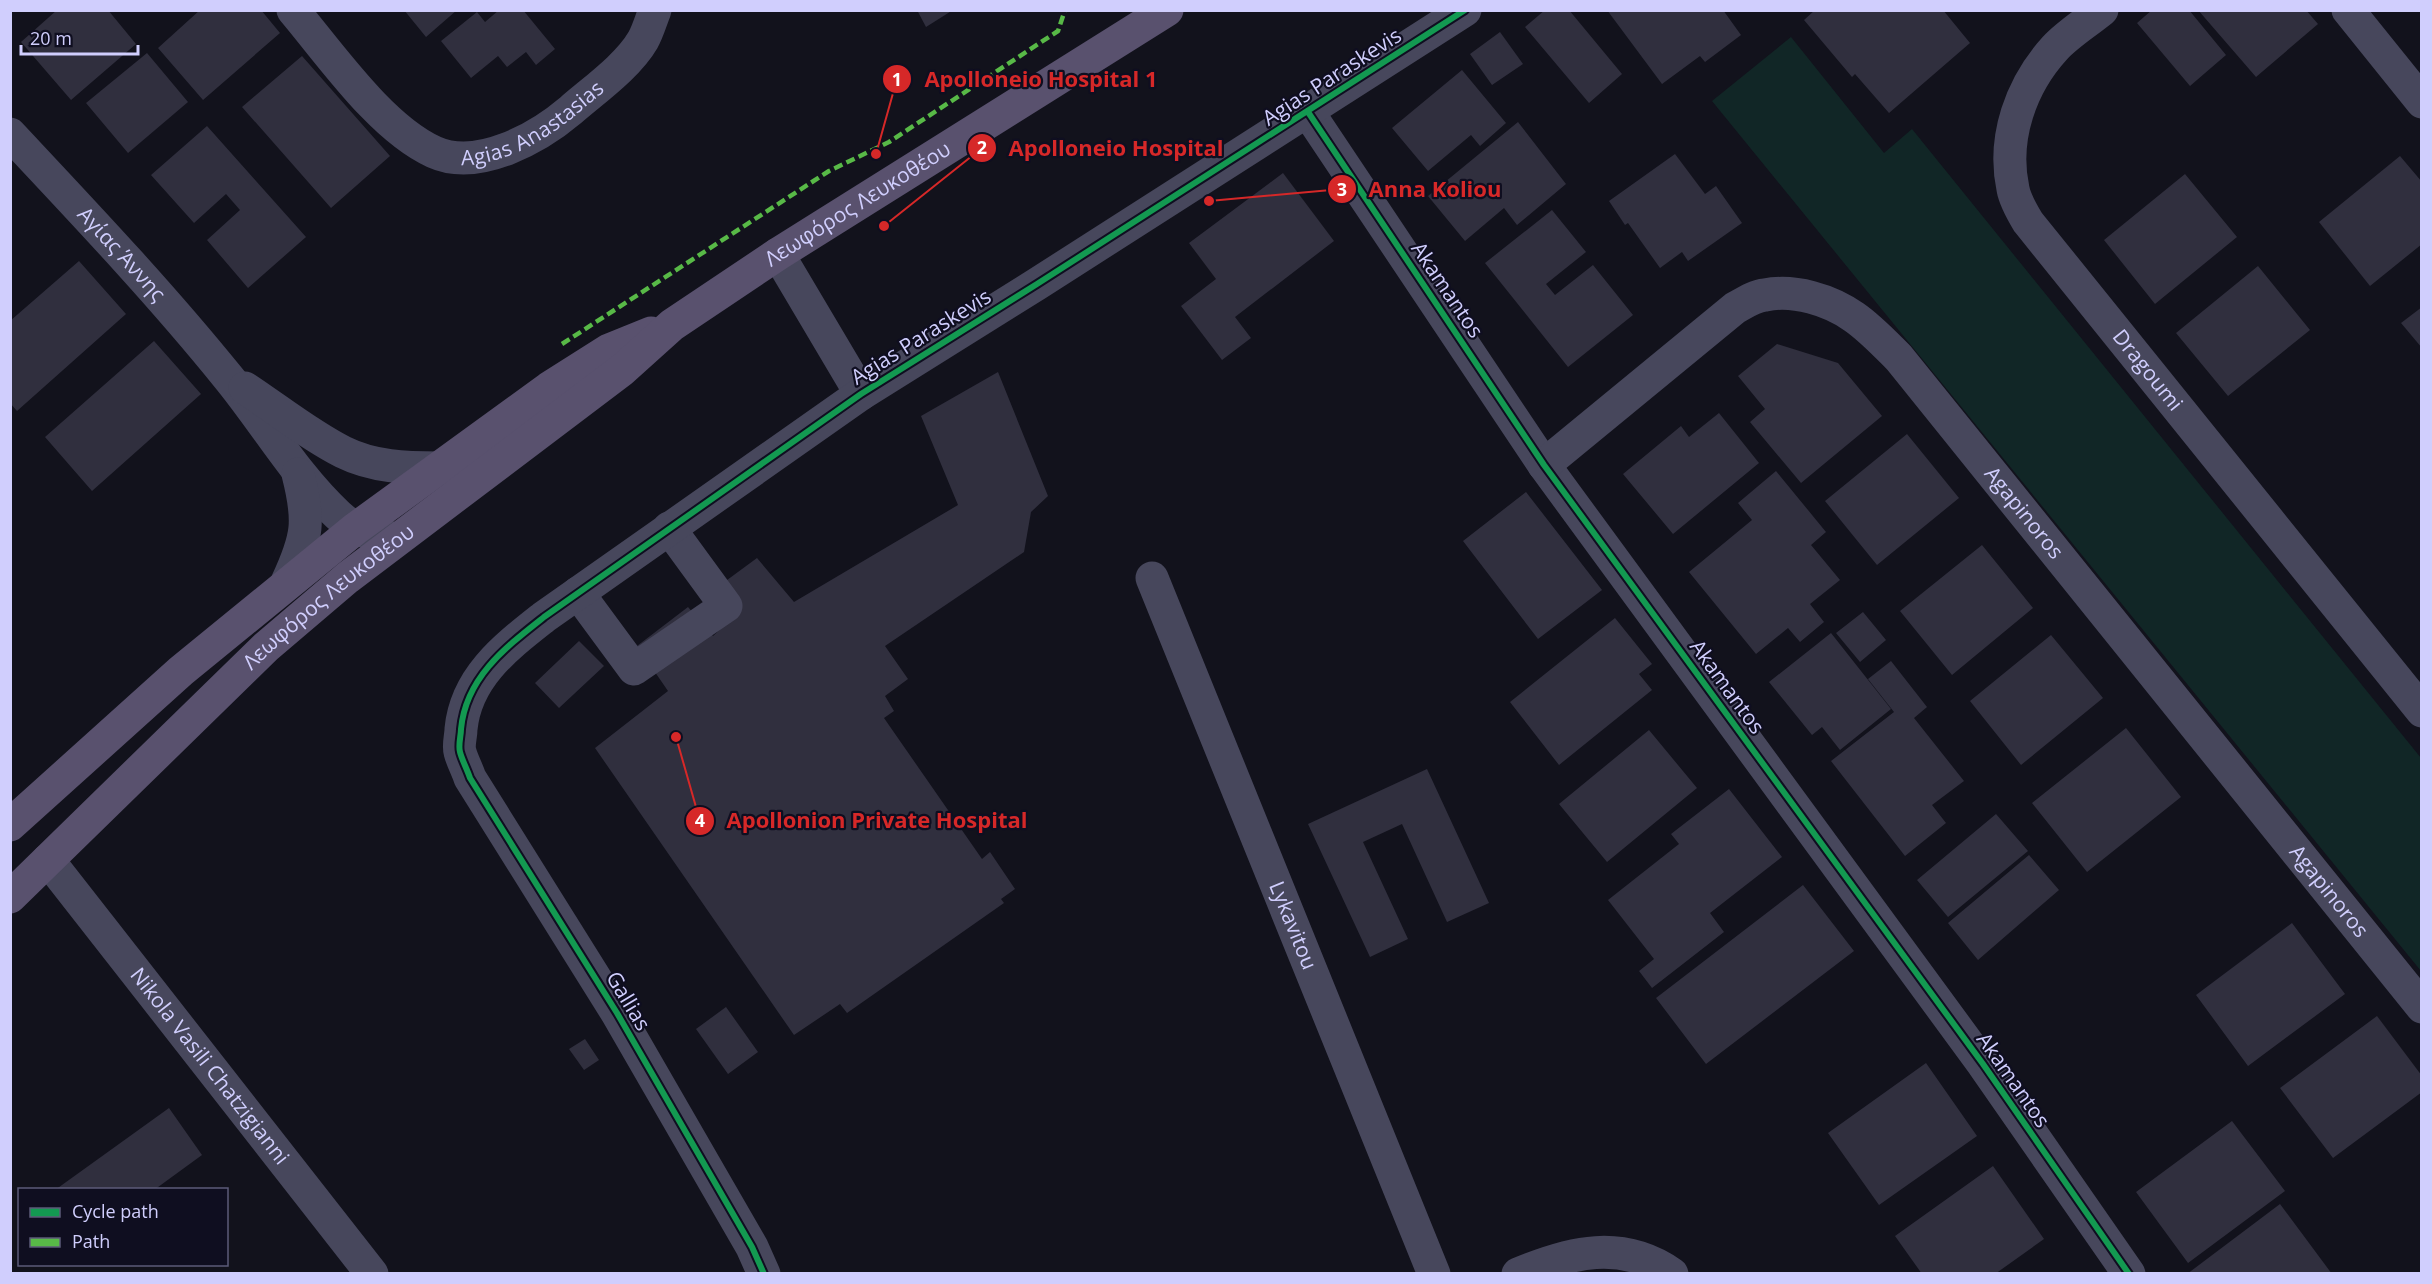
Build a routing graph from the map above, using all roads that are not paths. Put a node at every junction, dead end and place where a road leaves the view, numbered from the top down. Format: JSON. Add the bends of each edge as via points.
{"nodes":[{"id":1,"x":294,"y":10,"type":"edge"},
{"id":2,"x":655,"y":10,"type":"edge"},
{"id":3,"x":1465,"y":10,"type":"edge"},
{"id":4,"x":2102,"y":10,"type":"edge"},
{"id":5,"x":2348,"y":10,"type":"edge"},
{"id":6,"x":1160,"y":12,"type":"edge"},
{"id":7,"x":2421,"y":102,"type":"edge"},
{"id":8,"x":1308,"y":112,"type":"junction"},
{"id":9,"x":10,"y":134,"type":"edge"},
{"id":10,"x":778,"y":254,"type":"junction"},
{"id":11,"x":672,"y":325,"type":"junction"},
{"id":12,"x":228,"y":377,"type":"junction"},
{"id":13,"x":861,"y":394,"type":"junction"},
{"id":14,"x":1544,"y":465,"type":"junction"},
{"id":15,"x":439,"y":468,"type":"junction"},
{"id":16,"x":298,"y":473,"type":"junction"},
{"id":17,"x":669,"y":528,"type":"junction"},
{"id":18,"x":355,"y":529,"type":"junction"},
{"id":19,"x":408,"y":531,"type":"junction"},
{"id":20,"x":1152,"y":578,"type":"dead end"},
{"id":21,"x":288,"y":582,"type":"junction"},
{"id":22,"x":578,"y":592,"type":"junction"},
{"id":23,"x":2421,"y":711,"type":"edge"},
{"id":24,"x":459,"y":750,"type":"joint"},
{"id":25,"x":10,"y":825,"type":"edge"},
{"id":26,"x":48,"y":860,"type":"junction"},
{"id":27,"x":10,"y":897,"type":"edge"},
{"id":28,"x":2421,"y":1008,"type":"edge"},
{"id":29,"x":372,"y":1274,"type":"edge"},
{"id":30,"x":764,"y":1274,"type":"edge"},
{"id":31,"x":1434,"y":1274,"type":"edge"},
{"id":32,"x":1518,"y":1274,"type":"edge"},
{"id":33,"x":1672,"y":1274,"type":"edge"},
{"id":34,"x":2129,"y":1274,"type":"edge"}],
"edges":[{"from":1,"to":2,"type":"street","name":"Agias Anastasias","via":[[380,113],[435,152],[460,157],[524,143],[552,126],[616,70],[642,41]]},
{"from":3,"to":8,"type":"street","name":"Agias Paraskevis"},
{"from":4,"to":23,"type":"street","name":"Dragoumi","via":[[2056,48],[2031,80],[2019,106],[2011,151],[2013,188],[2019,207]]},
{"from":5,"to":7,"type":"street"},
{"from":6,"to":10,"type":"main road","name":"Λεωφόρος Λευκοθέου"},
{"from":8,"to":13,"type":"street","name":"Agias Paraskevis"},
{"from":8,"to":14,"type":"street","name":"Akamantos"},
{"from":9,"to":12,"type":"street","name":"Αγίας Άννης"},
{"from":10,"to":11,"type":"main road","name":"Λεωφόρος Λευκοθέου"},
{"from":10,"to":13,"type":"street"},
{"from":11,"to":15,"type":"main road","name":"Λεωφόρος Λευκοθέου","via":[[609,350]]},
{"from":11,"to":19,"type":"main road","name":"Λεωφόρος Λευκοθέου","via":[[622,370]]},
{"from":12,"to":15,"type":"street","name":"Αγίας Άννης","via":[[343,452],[385,465]]},
{"from":12,"to":16,"type":"street","name":"Αγίας Άννης"},
{"from":13,"to":17,"type":"street","name":"Agias Paraskevis"},
{"from":14,"to":28,"type":"street","name":"Agapinoros","via":[[1751,299],[1765,294],[1796,295],[1828,303],[1854,317],[1899,358]]},
{"from":14,"to":34,"type":"street","name":"Akamantos","via":[[1983,1064]]},
{"from":15,"to":18,"type":"main road","name":"Λεωφόρος Λευκοθέου"},
{"from":16,"to":18,"type":"street","name":"Αγίας Άννης"},
{"from":16,"to":21,"type":"street","name":"Αγίας Άννης","via":[[307,519],[305,540]]},
{"from":17,"to":22,"type":"street","name":"Agias Paraskevis"},
{"from":17,"to":22,"type":"street","via":[[726,606],[634,669]]},
{"from":18,"to":19,"type":"street","via":[[378,534]]},
{"from":18,"to":21,"type":"main road","name":"Λεωφόρος Λευκοθέου"},
{"from":19,"to":26,"type":"main road","name":"Λεωφόρος Λευκοθέου","via":[[266,647]]},
{"from":20,"to":31,"type":"street","name":"Lykavitou"},
{"from":21,"to":25,"type":"main road","name":"Λεωφόρος Λευκοθέου","via":[[181,671]]},
{"from":22,"to":24,"type":"street","name":"Agias Paraskevis","via":[[485,668],[462,720]]},
{"from":24,"to":30,"type":"street","name":"Gallias","via":[[482,798],[617,1013]]},
{"from":26,"to":27,"type":"main road","name":"Λεωφόρος Λευκοθέου"},
{"from":26,"to":29,"type":"street","name":"Nikola Vasili Chatzigianni"},
{"from":32,"to":33,"type":"street","via":[[1550,1260],[1592,1251],[1628,1254],[1659,1264]]}]}
